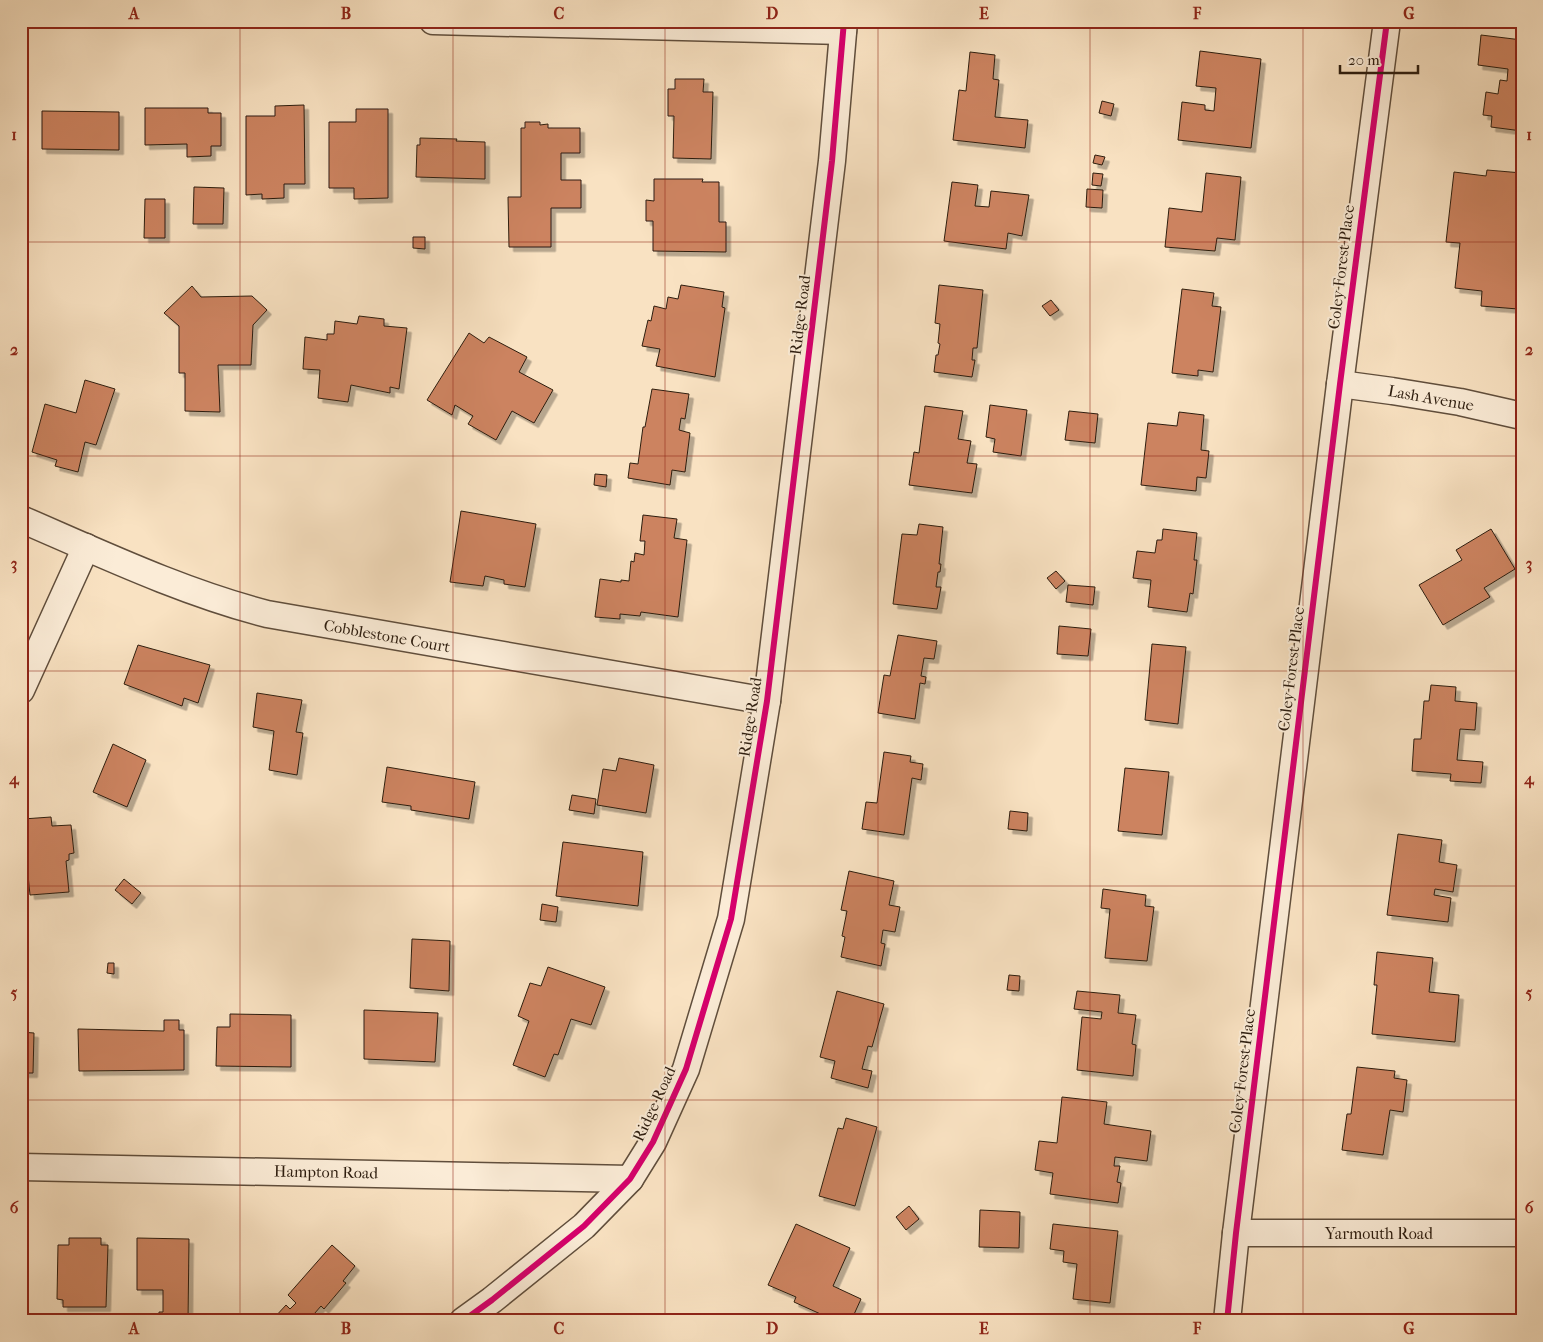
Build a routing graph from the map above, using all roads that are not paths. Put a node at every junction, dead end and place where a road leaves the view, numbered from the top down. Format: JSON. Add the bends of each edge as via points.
{"nodes":[{"id":1,"x":433,"y":21,"type":"edge"},
{"id":2,"x":1387,"y":21,"type":"edge"},
{"id":3,"x":844,"y":26,"type":"edge"},
{"id":4,"x":1340,"y":384,"type":"junction"},
{"id":5,"x":1522,"y":416,"type":"edge"},
{"id":6,"x":21,"y":519,"type":"edge"},
{"id":7,"x":86,"y":548,"type":"junction"},
{"id":8,"x":21,"y":690,"type":"edge"},
{"id":9,"x":767,"y":702,"type":"junction"},
{"id":10,"x":21,"y":1167,"type":"edge"},
{"id":11,"x":630,"y":1179,"type":"junction"},
{"id":12,"x":1236,"y":1233,"type":"junction"},
{"id":13,"x":1522,"y":1233,"type":"edge"},
{"id":14,"x":463,"y":1321,"type":"edge"},
{"id":15,"x":1227,"y":1321,"type":"edge"}],
"edges":[{"from":1,"to":3,"type":"street"},
{"from":2,"to":4,"type":"street","name":"Coley Forest Place"},
{"from":3,"to":9,"type":"street","name":"Ridge Road","via":[[832,161]]},
{"from":4,"to":5,"type":"street","name":"Lash Avenue","via":[[1460,402]]},
{"from":4,"to":12,"type":"street","name":"Coley Forest Place"},
{"from":6,"to":7,"type":"street","name":"Cobblestone Court"},
{"from":7,"to":8,"type":"street"},
{"from":7,"to":9,"type":"street","name":"Cobblestone Court","via":[[185,589],[267,614]]},
{"from":9,"to":11,"type":"street","name":"Ridge Road","via":[[731,918],[686,1069],[653,1142]]},
{"from":10,"to":11,"type":"street","name":"Hampton Road"},
{"from":11,"to":14,"type":"street","name":"Ridge Road","via":[[584,1226]]},
{"from":12,"to":13,"type":"street","name":"Yarmouth Road"},
{"from":12,"to":15,"type":"street","name":"Coley Forest Place"}]}
